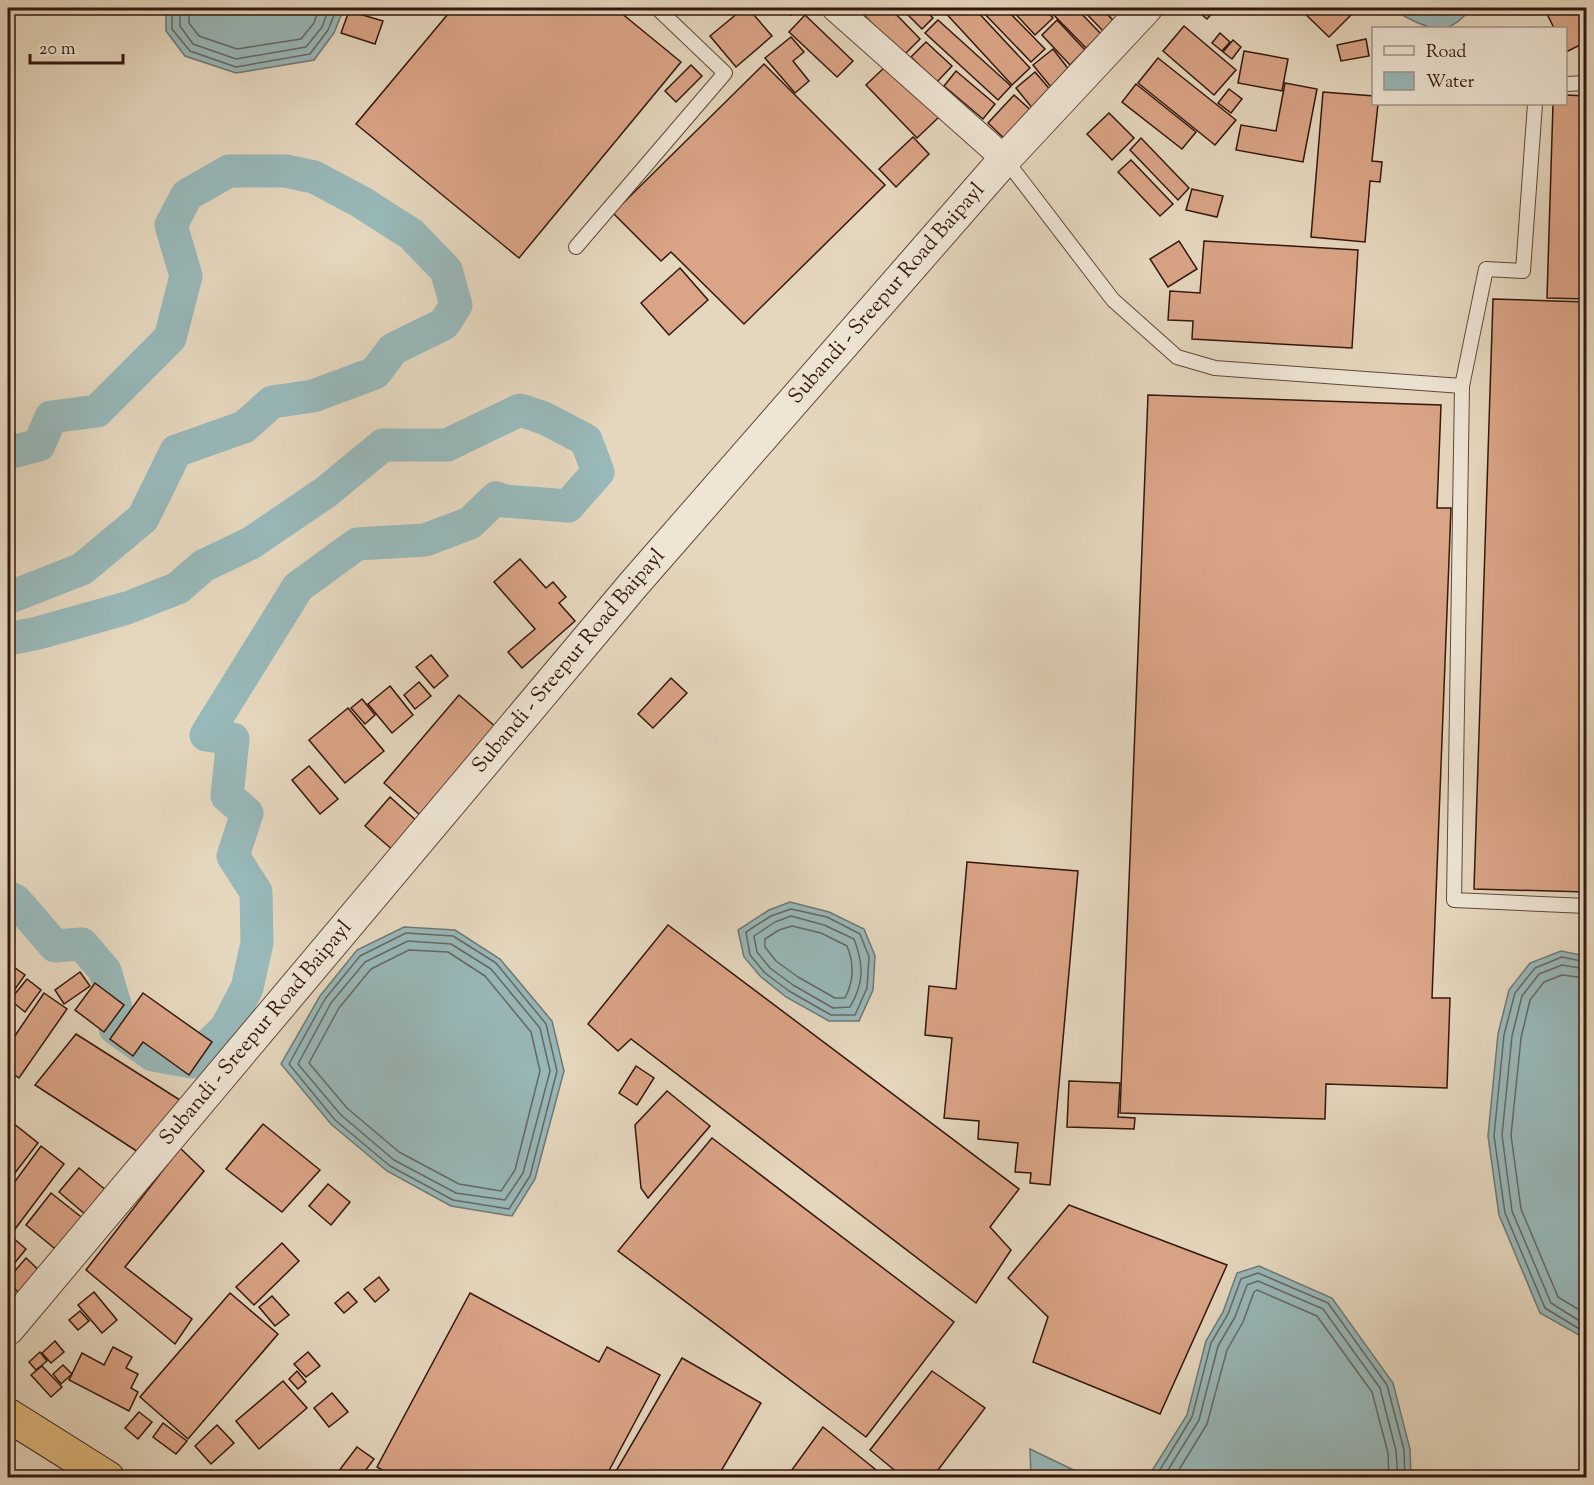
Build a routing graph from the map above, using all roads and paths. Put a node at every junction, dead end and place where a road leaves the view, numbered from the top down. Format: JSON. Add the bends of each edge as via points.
{"nodes":[{"id":1,"x":657,"y":8,"type":"edge"},
{"id":2,"x":835,"y":8,"type":"edge"},
{"id":3,"x":1146,"y":8,"type":"edge"},
{"id":4,"x":1587,"y":83,"type":"edge"},
{"id":5,"x":1567,"y":84,"type":"edge"},
{"id":6,"x":1535,"y":105,"type":"edge"},
{"id":7,"x":1005,"y":159,"type":"junction"},
{"id":8,"x":576,"y":247,"type":"dead end"},
{"id":9,"x":1462,"y":386,"type":"junction"},
{"id":10,"x":1587,"y":906,"type":"edge"},
{"id":11,"x":8,"y":1329,"type":"edge"},
{"id":12,"x":8,"y":1415,"type":"edge"},
{"id":13,"x":108,"y":1478,"type":"edge"}],
"edges":[{"from":1,"to":8,"type":"lane","via":[[725,73]]},
{"from":2,"to":7,"type":"street"},
{"from":3,"to":7,"type":"street","name":"Subandi - Sreepur Road Baipayl"},
{"from":4,"to":5,"type":"lane"},
{"from":6,"to":9,"type":"lane","via":[[1523,271],[1486,269]]},
{"from":7,"to":9,"type":"lane","via":[[1113,300],[1177,357],[1215,368]]},
{"from":7,"to":11,"type":"street","name":"Subandi - Sreepur Road Baipayl","via":[[633,585]]},
{"from":9,"to":10,"type":"lane","via":[[1454,900]]},
{"from":12,"to":13,"type":"highway"}]}
